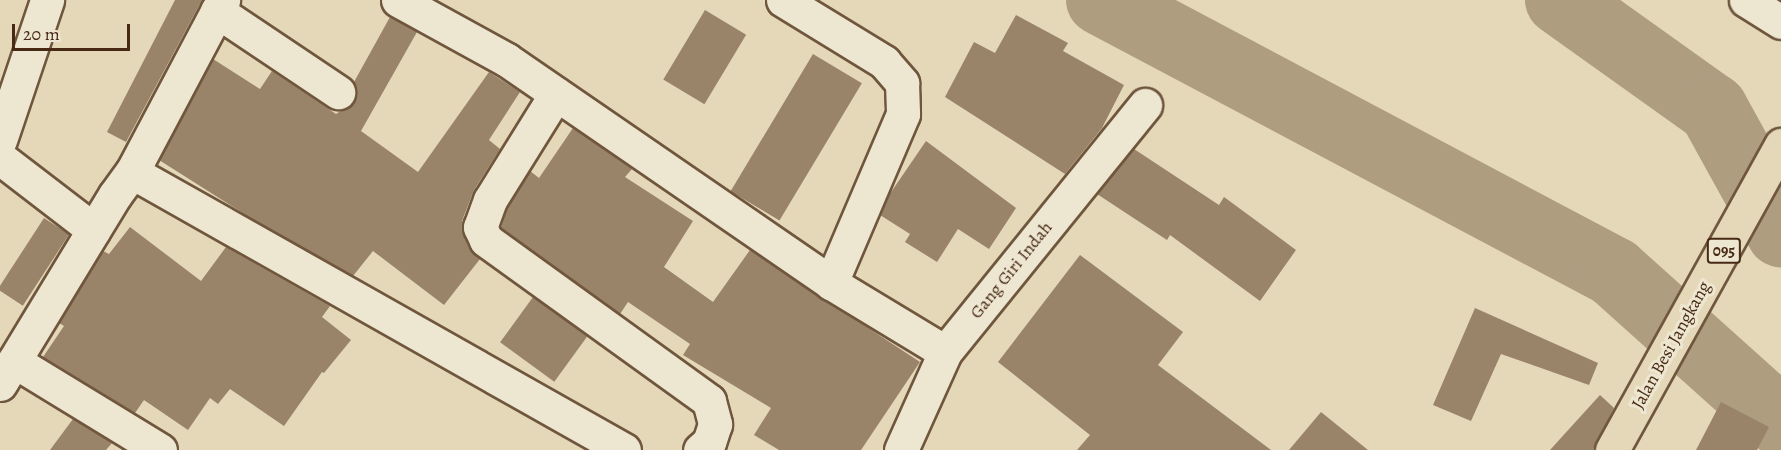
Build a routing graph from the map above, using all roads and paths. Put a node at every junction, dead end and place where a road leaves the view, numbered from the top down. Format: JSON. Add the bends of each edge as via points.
{"nodes":[{"id":1,"x":47,"y":0,"type":"edge"},
{"id":2,"x":398,"y":0,"type":"edge"},
{"id":3,"x":783,"y":0,"type":"edge"},
{"id":4,"x":1746,"y":0,"type":"edge"},
{"id":5,"x":220,"y":6,"type":"edge"},
{"id":6,"x":1781,"y":22,"type":"edge"},
{"id":7,"x":338,"y":92,"type":"dead end"},
{"id":8,"x":556,"y":94,"type":"junction"},
{"id":9,"x":1145,"y":105,"type":"dead end"},
{"id":10,"x":0,"y":140,"type":"edge"},
{"id":11,"x":1781,"y":145,"type":"edge"},
{"id":12,"x":0,"y":158,"type":"edge"},
{"id":13,"x":132,"y":172,"type":"junction"},
{"id":14,"x":94,"y":230,"type":"junction"},
{"id":15,"x":831,"y":284,"type":"junction"},
{"id":16,"x":945,"y":352,"type":"junction"},
{"id":17,"x":7,"y":373,"type":"edge"},
{"id":18,"x":160,"y":450,"type":"edge"},
{"id":19,"x":624,"y":450,"type":"edge"},
{"id":20,"x":700,"y":450,"type":"edge"},
{"id":21,"x":902,"y":450,"type":"edge"},
{"id":22,"x":1612,"y":450,"type":"edge"}],
"edges":[{"from":1,"to":10,"type":"street"},
{"from":2,"to":8,"type":"street","via":[[507,60]]},
{"from":3,"to":15,"type":"street","via":[[884,62],[902,82],[903,114]]},
{"from":4,"to":6,"type":"street"},
{"from":5,"to":7,"type":"street"},
{"from":5,"to":13,"type":"street"},
{"from":8,"to":15,"type":"street"},
{"from":8,"to":20,"type":"street","via":[[490,200],[480,227],[486,240],[709,401],[715,424],[710,442]]},
{"from":9,"to":16,"type":"street","name":"Gang Giri Indah"},
{"from":11,"to":22,"type":"main road","name":"Jalan Besi Jangkang","number":"095"},
{"from":12,"to":14,"type":"street"},
{"from":13,"to":14,"type":"street"},
{"from":13,"to":19,"type":"street"},
{"from":14,"to":17,"type":"street"},
{"from":15,"to":16,"type":"street"},
{"from":16,"to":21,"type":"street","name":"Gang Giri Indah"},
{"from":17,"to":18,"type":"street"}]}
